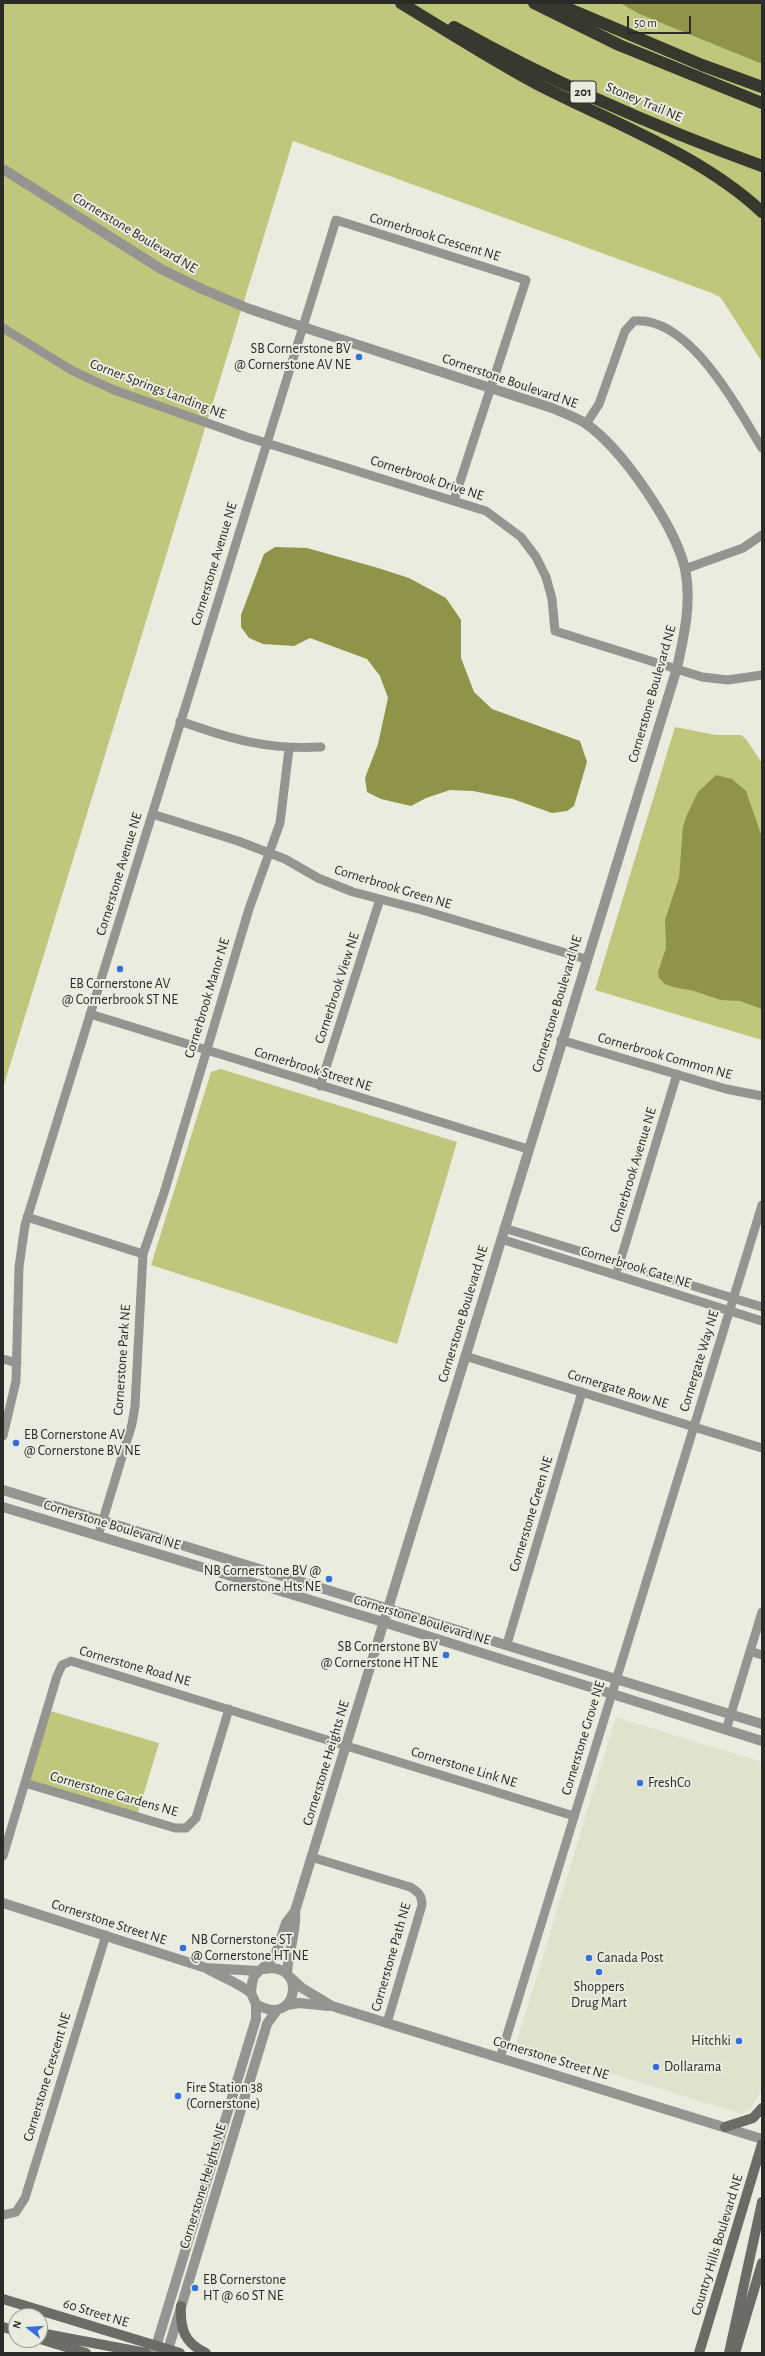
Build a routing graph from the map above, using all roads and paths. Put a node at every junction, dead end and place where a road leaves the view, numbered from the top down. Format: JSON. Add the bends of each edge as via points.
{"nodes":[{"id":1,"x":401,"y":3,"type":"edge"},
{"id":2,"x":411,"y":3,"type":"edge"},
{"id":3,"x":534,"y":3,"type":"edge"},
{"id":4,"x":555,"y":3,"type":"edge"},
{"id":5,"x":762,"y":86,"type":"edge"},
{"id":6,"x":762,"y":103,"type":"edge"},
{"id":7,"x":762,"y":166,"type":"edge"},
{"id":8,"x":3,"y":169,"type":"edge"},
{"id":9,"x":762,"y":212,"type":"edge"},
{"id":10,"x":303,"y":327,"type":"junction"},
{"id":11,"x":3,"y":328,"type":"edge"},
{"id":12,"x":490,"y":388,"type":"junction"},
{"id":13,"x":586,"y":424,"type":"junction"},
{"id":14,"x":266,"y":443,"type":"junction"},
{"id":15,"x":762,"y":448,"type":"edge"},
{"id":16,"x":454,"y":500,"type":"junction"},
{"id":17,"x":762,"y":536,"type":"edge"},
{"id":18,"x":685,"y":569,"type":"junction"},
{"id":19,"x":677,"y":668,"type":"junction"},
{"id":20,"x":762,"y":675,"type":"edge"},
{"id":21,"x":180,"y":721,"type":"junction"},
{"id":22,"x":321,"y":747,"type":"dead end"},
{"id":23,"x":289,"y":749,"type":"junction"},
{"id":24,"x":152,"y":814,"type":"junction"},
{"id":25,"x":270,"y":854,"type":"junction"},
{"id":26,"x":380,"y":899,"type":"junction"},
{"id":27,"x":586,"y":959,"type":"junction"},
{"id":28,"x":90,"y":1014,"type":"junction"},
{"id":29,"x":561,"y":1040,"type":"junction"},
{"id":30,"x":206,"y":1051,"type":"junction"},
{"id":31,"x":677,"y":1074,"type":"junction"},
{"id":32,"x":320,"y":1086,"type":"junction"},
{"id":33,"x":762,"y":1096,"type":"edge"},
{"id":34,"x":528,"y":1149,"type":"junction"},
{"id":35,"x":762,"y":1205,"type":"edge"},
{"id":36,"x":27,"y":1217,"type":"junction"},
{"id":37,"x":504,"y":1228,"type":"junction"},
{"id":38,"x":501,"y":1239,"type":"junction"},
{"id":39,"x":143,"y":1254,"type":"junction"},
{"id":40,"x":619,"y":1263,"type":"junction"},
{"id":41,"x":615,"y":1275,"type":"junction"},
{"id":42,"x":731,"y":1304,"type":"junction"},
{"id":43,"x":762,"y":1307,"type":"edge"},
{"id":44,"x":762,"y":1321,"type":"edge"},
{"id":45,"x":465,"y":1356,"type":"junction"},
{"id":46,"x":3,"y":1359,"type":"edge"},
{"id":47,"x":17,"y":1363,"type":"junction"},
{"id":48,"x":582,"y":1392,"type":"junction"},
{"id":49,"x":693,"y":1427,"type":"junction"},
{"id":50,"x":3,"y":1436,"type":"edge"},
{"id":51,"x":762,"y":1448,"type":"edge"},
{"id":52,"x":3,"y":1490,"type":"edge"},
{"id":53,"x":3,"y":1507,"type":"edge"},
{"id":54,"x":103,"y":1521,"type":"junction"},
{"id":55,"x":98,"y":1536,"type":"junction"},
{"id":56,"x":388,"y":1607,"type":"junction"},
{"id":57,"x":762,"y":1612,"type":"edge"},
{"id":58,"x":383,"y":1622,"type":"junction"},
{"id":59,"x":507,"y":1644,"type":"junction"},
{"id":60,"x":750,"y":1651,"type":"junction"},
{"id":61,"x":762,"y":1655,"type":"edge"},
{"id":62,"x":616,"y":1678,"type":"junction"},
{"id":63,"x":611,"y":1693,"type":"junction"},
{"id":64,"x":229,"y":1709,"type":"junction"},
{"id":65,"x":731,"y":1714,"type":"junction"},
{"id":66,"x":762,"y":1724,"type":"edge"},
{"id":67,"x":726,"y":1730,"type":"junction"},
{"id":68,"x":762,"y":1741,"type":"edge"},
{"id":69,"x":346,"y":1746,"type":"junction"},
{"id":70,"x":25,"y":1783,"type":"junction"},
{"id":71,"x":574,"y":1816,"type":"junction"},
{"id":72,"x":3,"y":1856,"type":"edge"},
{"id":73,"x":311,"y":1857,"type":"junction"},
{"id":74,"x":3,"y":1903,"type":"edge"},
{"id":75,"x":295,"y":1911,"type":"junction"},
{"id":76,"x":106,"y":1935,"type":"junction"},
{"id":77,"x":206,"y":1968,"type":"junction"},
{"id":78,"x":262,"y":1970,"type":"junction"},
{"id":79,"x":289,"y":1976,"type":"junction"},
{"id":80,"x":251,"y":1993,"type":"junction"},
{"id":81,"x":256,"y":2004,"type":"junction"},
{"id":82,"x":287,"y":2005,"type":"junction"},
{"id":83,"x":332,"y":2006,"type":"junction"},
{"id":84,"x":277,"y":2010,"type":"junction"},
{"id":85,"x":387,"y":2023,"type":"junction"},
{"id":86,"x":500,"y":2058,"type":"junction"},
{"id":87,"x":762,"y":2108,"type":"edge"},
{"id":88,"x":725,"y":2127,"type":"junction"},
{"id":89,"x":762,"y":2139,"type":"edge"},
{"id":90,"x":762,"y":2144,"type":"edge"},
{"id":91,"x":762,"y":2202,"type":"edge"},
{"id":92,"x":3,"y":2215,"type":"edge"},
{"id":93,"x":762,"y":2263,"type":"edge"},
{"id":94,"x":3,"y":2299,"type":"edge"},
{"id":95,"x":181,"y":2306,"type":"junction"},
{"id":96,"x":48,"y":2335,"type":"edge"},
{"id":97,"x":48,"y":2341,"type":"edge"},
{"id":98,"x":162,"y":2351,"type":"edge"},
{"id":99,"x":86,"y":2353,"type":"edge"},
{"id":100,"x":146,"y":2353,"type":"edge"},
{"id":101,"x":180,"y":2353,"type":"edge"},
{"id":102,"x":206,"y":2353,"type":"edge"},
{"id":103,"x":699,"y":2353,"type":"edge"},
{"id":104,"x":729,"y":2353,"type":"edge"},
{"id":105,"x":735,"y":2353,"type":"edge"}],
"edges":[{"from":1,"to":9,"type":"highway","via":[[480,52],[715,176]]},
{"from":2,"to":7,"type":"highway","name":"Stoney Trail NE","number":"201","via":[[545,74],[629,112]]},
{"from":3,"to":6,"type":"highway","via":[[619,45]]},
{"from":4,"to":5,"type":"highway","via":[[688,59]]},
{"from":8,"to":10,"type":"street","name":"Cornerstone Boulevard NE","via":[[161,268],[247,308]]},
{"from":10,"to":12,"type":"street","name":"Cornerstone Boulevard NE"},
{"from":10,"to":12,"type":"street","name":"Cornerbrook Crescent NE","via":[[336,220],[526,280]]},
{"from":10,"to":14,"type":"street","name":"Cornerstone Avenue NE"},
{"from":11,"to":14,"type":"street","name":"Corner Springs Landing NE","via":[[73,371],[114,390]]},
{"from":12,"to":13,"type":"street","name":"Cornerstone Boulevard NE","via":[[552,408]]},
{"from":12,"to":16,"type":"street"},
{"from":13,"to":15,"type":"street","via":[[599,404],[625,331],[634,321],[640,320],[668,330],[707,362]]},
{"from":13,"to":18,"type":"street","name":"Cornerstone Boulevard NE","via":[[610,445],[649,495],[668,528]]},
{"from":14,"to":16,"type":"street","name":"Cornerbrook Drive NE"},
{"from":14,"to":21,"type":"street","name":"Cornerstone Avenue NE"},
{"from":16,"to":19,"type":"street","name":"Cornerbrook Drive NE","via":[[486,511],[521,537],[546,577],[556,617],[555,631]]},
{"from":17,"to":18,"type":"street","via":[[742,548]]},
{"from":18,"to":19,"type":"street","name":"Cornerstone Boulevard NE","via":[[687,624]]},
{"from":19,"to":20,"type":"street","name":"Cornerbrook Drive NE","via":[[702,677],[728,680]]},
{"from":19,"to":27,"type":"street","name":"Cornerstone Boulevard NE"},
{"from":21,"to":23,"type":"street","via":[[232,739]]},
{"from":21,"to":24,"type":"street","name":"Cornerstone Avenue NE"},
{"from":22,"to":23,"type":"street"},
{"from":23,"to":25,"type":"street","name":"Cornerbrook Manor NE","via":[[280,824]]},
{"from":24,"to":25,"type":"street","name":"Cornerbrook Green NE","via":[[238,841]]},
{"from":24,"to":28,"type":"street","name":"Cornerstone Avenue NE"},
{"from":25,"to":26,"type":"street","name":"Cornerbrook Green NE","via":[[285,859],[333,885]]},
{"from":25,"to":30,"type":"street","name":"Cornerbrook Manor NE","via":[[249,909]]},
{"from":26,"to":27,"type":"street","name":"Cornerbrook Green NE"},
{"from":26,"to":32,"type":"street","name":"Cornerbrook View NE"},
{"from":27,"to":29,"type":"street","name":"Cornerstone Boulevard NE"},
{"from":28,"to":30,"type":"street","name":"Cornerbrook Street NE"},
{"from":28,"to":36,"type":"street","name":"Cornerstone Avenue NE"},
{"from":29,"to":31,"type":"street","name":"Cornerbrook Common NE"},
{"from":29,"to":34,"type":"street","name":"Cornerstone Boulevard NE"},
{"from":30,"to":32,"type":"street","name":"Cornerbrook Street NE"},
{"from":30,"to":39,"type":"street","name":"Cornerbrook Manor NE"},
{"from":31,"to":33,"type":"street","name":"Cornerbrook Common NE","via":[[726,1089]]},
{"from":31,"to":40,"type":"street","name":"Cornerbrook Avenue NE"},
{"from":32,"to":34,"type":"street","name":"Cornerbrook Street NE"},
{"from":34,"to":37,"type":"street","name":"Cornerstone Boulevard NE"},
{"from":35,"to":42,"type":"street","name":"Cornergate Way NE"},
{"from":36,"to":39,"type":"street"},
{"from":36,"to":47,"type":"street","name":"Cornerstone Avenue NE","via":[[19,1267]]},
{"from":37,"to":38,"type":"street","name":"Cornerstone Boulevard NE"},
{"from":37,"to":40,"type":"street","name":"Cornerbrook Gate NE"},
{"from":38,"to":41,"type":"street","name":"Cornerbrook Gate NE"},
{"from":38,"to":45,"type":"street","name":"Cornerstone Boulevard NE"},
{"from":39,"to":54,"type":"street","name":"Cornerstone Park NE","via":[[135,1406]]},
{"from":40,"to":41,"type":"street","name":"Cornerbrook Avenue NE"},
{"from":40,"to":42,"type":"street","name":"Cornerbrook Gate NE"},
{"from":41,"to":42,"type":"street","name":"Cornerbrook Gate NE"},
{"from":42,"to":43,"type":"street","name":"Cornerbrook Gate NE"},
{"from":42,"to":44,"type":"street","name":"Cornerbrook Gate NE"},
{"from":42,"to":49,"type":"street","name":"Cornergate Way NE"},
{"from":45,"to":48,"type":"street","name":"Cornergate Row NE"},
{"from":45,"to":56,"type":"street","name":"Cornerstone Boulevard NE"},
{"from":46,"to":47,"type":"street"},
{"from":47,"to":50,"type":"street","name":"Cornerstone Avenue NE","via":[[13,1399]]},
{"from":48,"to":49,"type":"street","name":"Cornergate Row NE"},
{"from":48,"to":59,"type":"street","name":"Cornerstone Green NE"},
{"from":49,"to":51,"type":"street","name":"Cornergate Row NE"},
{"from":49,"to":62,"type":"street","name":"Cornerstone Grove NE"},
{"from":52,"to":54,"type":"street","name":"Cornerstone Boulevard NE"},
{"from":53,"to":55,"type":"street","name":"Cornerstone Boulevard NE"},
{"from":54,"to":55,"type":"street","name":"Cornerstone Park NE"},
{"from":54,"to":56,"type":"street","name":"Cornerstone Boulevard NE"},
{"from":55,"to":58,"type":"street","name":"Cornerstone Boulevard NE"},
{"from":56,"to":58,"type":"street","name":"Cornerstone Heights NE"},
{"from":56,"to":59,"type":"street","name":"Cornerstone Boulevard NE"},
{"from":57,"to":60,"type":"street"},
{"from":58,"to":63,"type":"street","name":"Cornerstone Boulevard NE"},
{"from":58,"to":69,"type":"street","name":"Cornerstone Heights NE"},
{"from":59,"to":62,"type":"street","name":"Cornerstone Boulevard NE"},
{"from":60,"to":61,"type":"street"},
{"from":60,"to":65,"type":"street"},
{"from":62,"to":63,"type":"street","name":"Cornerstone Grove NE"},
{"from":62,"to":65,"type":"street","name":"Cornerstone Boulevard NE"},
{"from":63,"to":67,"type":"street","name":"Cornerstone Boulevard NE"},
{"from":63,"to":71,"type":"street","name":"Cornerstone Grove NE"},
{"from":64,"to":69,"type":"street","name":"Cornerstone Road NE"},
{"from":64,"to":70,"type":"street","name":"Cornerstone Gardens NE","via":[[196,1818],[193,1824],[186,1828],[175,1828]]},
{"from":64,"to":70,"type":"street","name":"Cornerstone Road NE","via":[[78,1663],[66,1662],[57,1676]]},
{"from":65,"to":66,"type":"street","name":"Cornerstone Boulevard NE"},
{"from":65,"to":67,"type":"street"},
{"from":67,"to":68,"type":"street","name":"Cornerstone Boulevard NE"},
{"from":69,"to":71,"type":"street","name":"Cornerstone Link NE"},
{"from":69,"to":73,"type":"street","name":"Cornerstone Heights NE"},
{"from":70,"to":72,"type":"street","name":"Cornerstone Road NE"},
{"from":71,"to":86,"type":"street","name":"Cornerstone Grove NE"},
{"from":73,"to":75,"type":"street","name":"Cornerstone Heights NE"},
{"from":73,"to":85,"type":"street","name":"Cornerstone Path NE","via":[[410,1888],[422,1899]]},
{"from":74,"to":76,"type":"street","name":"Cornerstone Street NE"},
{"from":75,"to":78,"type":"street","name":"Cornerstone Heights NE","via":[[286,1923],[275,1956]]},
{"from":75,"to":79,"type":"street","name":"Cornerstone Heights NE","via":[[296,1925],[288,1955]]},
{"from":76,"to":77,"type":"street","name":"Cornerstone Street NE"},
{"from":76,"to":92,"type":"street","name":"Cornerstone Crescent NE","via":[[25,2198],[16,2212]]},
{"from":77,"to":78,"type":"street","name":"Cornerstone Street NE"},
{"from":77,"to":80,"type":"street","name":"Cornerstone Street NE"},
{"from":78,"to":79,"type":"street","via":[[277,1968]]},
{"from":78,"to":80,"type":"street","name":"Cornerstone Heights NE","via":[[252,1983]]},
{"from":79,"to":82,"type":"street","name":"Cornerstone Heights NE","via":[[293,1994]]},
{"from":79,"to":83,"type":"street","name":"Cornerstone Street NE","via":[[302,1988]]},
{"from":80,"to":81,"type":"street","name":"Cornerstone Heights NE"},
{"from":81,"to":84,"type":"street","via":[[269,2010]]},
{"from":81,"to":98,"type":"street","name":"Cornerstone Heights NE","via":[[256,2019]]},
{"from":82,"to":83,"type":"street","name":"Cornerstone Street NE","via":[[299,2003]]},
{"from":82,"to":84,"type":"street"},
{"from":83,"to":85,"type":"street","name":"Cornerstone Street NE"},
{"from":84,"to":95,"type":"street","name":"Cornerstone Heights NE","via":[[267,2024]]},
{"from":85,"to":86,"type":"street","name":"Cornerstone Street NE"},
{"from":86,"to":88,"type":"street","name":"Cornerstone Street NE"},
{"from":87,"to":88,"type":"main road","via":[[753,2118]]},
{"from":88,"to":89,"type":"street","name":"Cornerstone Street NE"},
{"from":90,"to":103,"type":"main road","name":"Country Hills Boulevard NE"},
{"from":91,"to":104,"type":"main road"},
{"from":93,"to":105,"type":"main road"},
{"from":94,"to":98,"type":"main road","name":"60 Street NE"},
{"from":95,"to":98,"type":"street","name":"Cornerstone Heights NE"},
{"from":95,"to":102,"type":"main road","via":[[181,2327],[186,2339]]},
{"from":96,"to":100,"type":"main road"},
{"from":97,"to":99,"type":"main road"},
{"from":98,"to":101,"type":"main road","name":"60 Street NE"}]}
